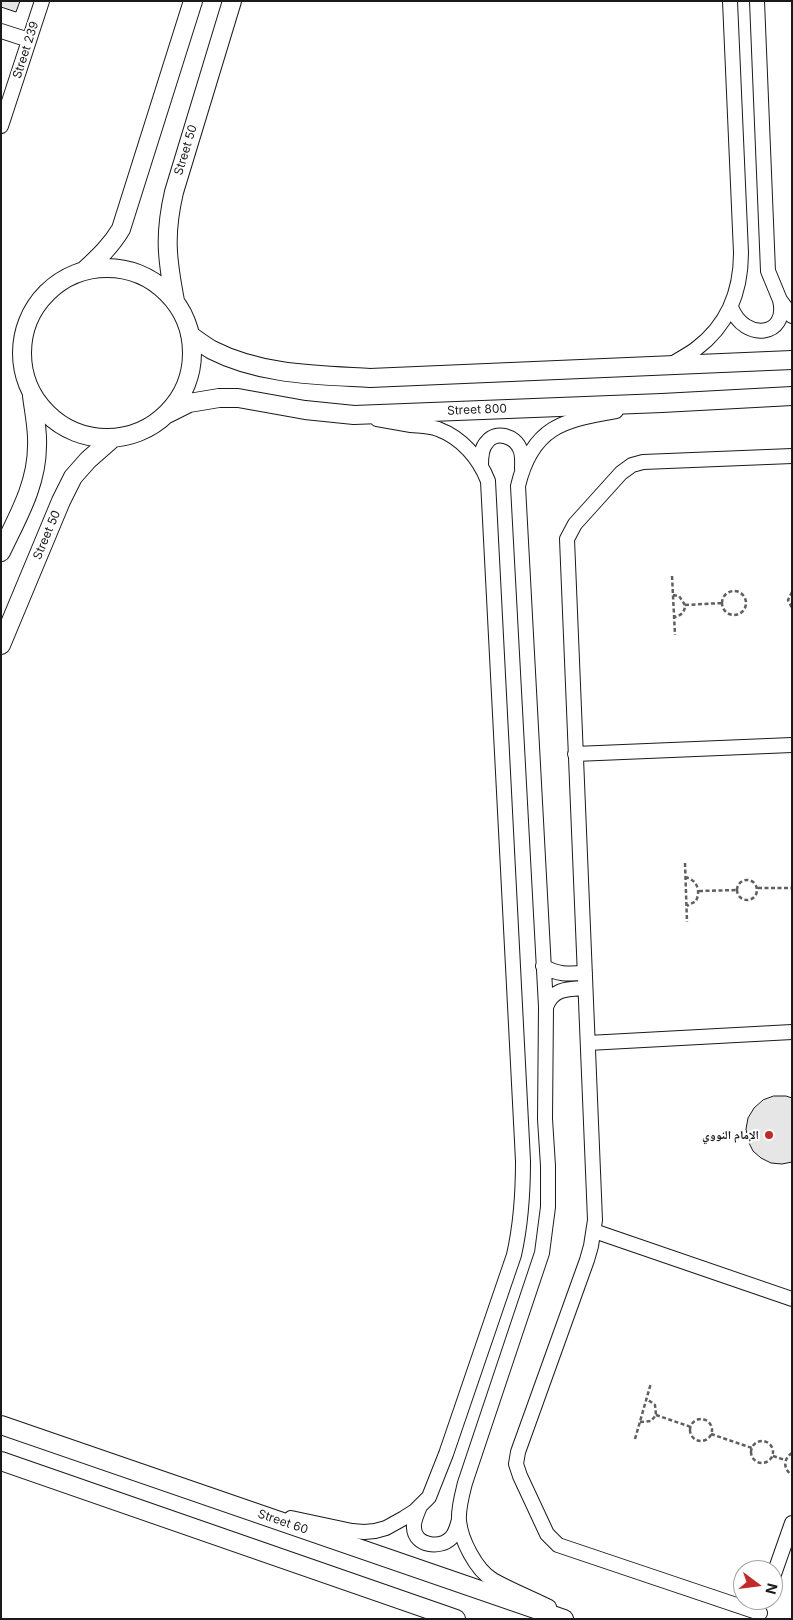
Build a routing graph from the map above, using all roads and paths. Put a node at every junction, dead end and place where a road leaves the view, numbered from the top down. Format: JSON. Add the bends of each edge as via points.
{"nodes":[{"id":1,"x":42,"y":1,"type":"edge"},
{"id":2,"x":193,"y":1,"type":"edge"},
{"id":3,"x":232,"y":1,"type":"edge"},
{"id":4,"x":730,"y":1,"type":"edge"},
{"id":5,"x":757,"y":1,"type":"edge"},
{"id":6,"x":1,"y":31,"type":"edge"},
{"id":7,"x":29,"y":40,"type":"junction"},
{"id":8,"x":1,"y":126,"type":"edge"},
{"id":9,"x":84,"y":271,"type":"junction"},
{"id":10,"x":780,"y":300,"type":"junction"},
{"id":11,"x":175,"y":302,"type":"junction"},
{"id":12,"x":731,"y":307,"type":"junction"},
{"id":13,"x":792,"y":316,"type":"edge"},
{"id":14,"x":190,"y":335,"type":"junction"},
{"id":15,"x":792,"y":360,"type":"edge"},
{"id":16,"x":670,"y":365,"type":"junction"},
{"id":17,"x":32,"y":393,"type":"junction"},
{"id":18,"x":792,"y":396,"type":"edge"},
{"id":19,"x":662,"y":403,"type":"junction"},
{"id":20,"x":167,"y":414,"type":"junction"},
{"id":21,"x":354,"y":416,"type":"junction"},
{"id":22,"x":113,"y":438,"type":"junction"},
{"id":23,"x":792,"y":456,"type":"edge"},
{"id":24,"x":481,"y":465,"type":"junction"},
{"id":25,"x":522,"y":470,"type":"junction"},
{"id":26,"x":1,"y":552,"type":"edge"},
{"id":27,"x":672,"y":576,"type":"dead end"},
{"id":28,"x":792,"y":592,"type":"edge"},
{"id":29,"x":673,"y":595,"type":"junction"},
{"id":30,"x":722,"y":603,"type":"junction"},
{"id":31,"x":685,"y":605,"type":"junction"},
{"id":32,"x":792,"y":608,"type":"edge"},
{"id":33,"x":674,"y":617,"type":"junction"},
{"id":34,"x":675,"y":635,"type":"dead end"},
{"id":35,"x":1,"y":645,"type":"edge"},
{"id":36,"x":792,"y":745,"type":"edge"},
{"id":37,"x":575,"y":754,"type":"junction"},
{"id":38,"x":684,"y":863,"type":"dead end"},
{"id":39,"x":685,"y":878,"type":"junction"},
{"id":40,"x":758,"y":888,"type":"junction"},
{"id":41,"x":792,"y":888,"type":"edge"},
{"id":42,"x":737,"y":890,"type":"junction"},
{"id":43,"x":699,"y":891,"type":"junction"},
{"id":44,"x":686,"y":906,"type":"junction"},
{"id":45,"x":687,"y":922,"type":"dead end"},
{"id":46,"x":543,"y":966,"type":"junction"},
{"id":47,"x":585,"y":973,"type":"junction"},
{"id":48,"x":585,"y":988,"type":"junction"},
{"id":49,"x":546,"y":1007,"type":"junction"},
{"id":50,"x":792,"y":1032,"type":"edge"},
{"id":51,"x":588,"y":1043,"type":"junction"},
{"id":52,"x":594,"y":1231,"type":"junction"},
{"id":53,"x":792,"y":1299,"type":"edge"},
{"id":54,"x":652,"y":1383,"type":"dead end"},
{"id":55,"x":647,"y":1399,"type":"junction"},
{"id":56,"x":656,"y":1415,"type":"junction"},
{"id":57,"x":640,"y":1422,"type":"junction"},
{"id":58,"x":1,"y":1425,"type":"edge"},
{"id":59,"x":691,"y":1427,"type":"junction"},
{"id":60,"x":711,"y":1434,"type":"junction"},
{"id":61,"x":636,"y":1439,"type":"dead end"},
{"id":62,"x":752,"y":1448,"type":"junction"},
{"id":63,"x":792,"y":1453,"type":"edge"},
{"id":64,"x":773,"y":1456,"type":"junction"},
{"id":65,"x":785,"y":1460,"type":"junction"},
{"id":66,"x":1,"y":1461,"type":"edge"},
{"id":67,"x":792,"y":1475,"type":"edge"},
{"id":68,"x":420,"y":1505,"type":"junction"},
{"id":69,"x":237,"y":1506,"type":"junction"},
{"id":70,"x":459,"y":1520,"type":"junction"},
{"id":71,"x":792,"y":1524,"type":"edge"},
{"id":72,"x":779,"y":1560,"type":"edge"},
{"id":73,"x":759,"y":1616,"type":"edge"},
{"id":74,"x":456,"y":1619,"type":"edge"},
{"id":75,"x":564,"y":1619,"type":"edge"},
{"id":76,"x":572,"y":1619,"type":"edge"}],
"edges":[{"from":1,"to":7,"type":"street","name":"Street 239"},
{"from":2,"to":9,"type":"main road","via":[[121,229],[105,252]]},
{"from":3,"to":11,"type":"main road","name":"Street 50","via":[[168,217],[167,251]]},
{"from":4,"to":12,"type":"street","via":[[742,253],[740,281]]},
{"from":5,"to":10,"type":"street","via":[[768,271]]},
{"from":6,"to":7,"type":"street"},
{"from":7,"to":8,"type":"street","name":"Street 239"},
{"from":9,"to":11,"type":"main road","via":[[105,268],[141,274],[166,290]]},
{"from":9,"to":17,"type":"main road","via":[[51,289],[29,320],[23,338],[22,357]]},
{"from":10,"to":12,"type":"street","via":[[779,318],[766,330],[753,330],[742,325]]},
{"from":10,"to":13,"type":"street"},
{"from":11,"to":14,"type":"main road"},
{"from":12,"to":16,"type":"street","via":[[706,341]]},
{"from":14,"to":16,"type":"main road","via":[[211,350],[249,364],[283,372],[370,378]]},
{"from":14,"to":20,"type":"main road","via":[[192,356],[188,377],[180,397]]},
{"from":15,"to":16,"type":"main road"},
{"from":17,"to":22,"type":"main road","via":[[49,415],[72,431],[85,436]]},
{"from":17,"to":26,"type":"main road","via":[[36,468],[28,494]]},
{"from":18,"to":19,"type":"main road","name":"Street 800"},
{"from":19,"to":21,"type":"main road","name":"Street 800"},
{"from":19,"to":25,"type":"street","via":[[572,420],[553,428],[538,442]]},
{"from":20,"to":21,"type":"main road","name":"Street 800","via":[[189,403],[238,398]]},
{"from":20,"to":22,"type":"main road","via":[[133,434]]},
{"from":21,"to":24,"type":"street","via":[[439,430],[463,445]]},
{"from":22,"to":35,"type":"main road","name":"Street 50","via":[[73,478]]},
{"from":23,"to":37,"type":"street","via":[[638,463],[626,468],[571,528],[566,546]]},
{"from":24,"to":25,"type":"street","via":[[486,442],[501,436],[514,440],[520,447]]},
{"from":24,"to":68,"type":"street","via":[[490,496],[523,1194],[514,1255],[434,1485]]},
{"from":25,"to":46,"type":"street","via":[[518,504]]},
{"from":27,"to":29,"type":"path"},
{"from":28,"to":32,"type":"path","via":[[788,600]]},
{"from":29,"to":31,"type":"path","via":[[679,596]]},
{"from":29,"to":33,"type":"path"},
{"from":30,"to":30,"type":"path","via":[[724,610],[735,616],[747,605],[742,593],[734,590],[725,594]]},
{"from":30,"to":31,"type":"path"},
{"from":31,"to":33,"type":"path","via":[[681,615]]},
{"from":33,"to":34,"type":"path"},
{"from":36,"to":37,"type":"street"},
{"from":37,"to":47,"type":"street"},
{"from":38,"to":39,"type":"path"},
{"from":39,"to":43,"type":"path","via":[[693,880]]},
{"from":39,"to":44,"type":"path"},
{"from":40,"to":41,"type":"path"},
{"from":40,"to":42,"type":"path","via":[[748,879],[740,882]]},
{"from":40,"to":42,"type":"path","via":[[755,896],[748,900],[741,898]]},
{"from":42,"to":43,"type":"path"},
{"from":43,"to":44,"type":"path","via":[[696,901]]},
{"from":44,"to":45,"type":"path"},
{"from":46,"to":47,"type":"street","via":[[562,974]]},
{"from":46,"to":49,"type":"street"},
{"from":47,"to":48,"type":"street"},
{"from":48,"to":49,"type":"street","via":[[559,991]]},
{"from":48,"to":51,"type":"street"},
{"from":49,"to":70,"type":"street","via":[[546,1232],[542,1253],[464,1483]]},
{"from":50,"to":51,"type":"street"},
{"from":51,"to":52,"type":"street"},
{"from":52,"to":53,"type":"street"},
{"from":52,"to":73,"type":"street","via":[[587,1260],[518,1452],[516,1464],[520,1476],[547,1534],[558,1545]]},
{"from":54,"to":55,"type":"path"},
{"from":55,"to":56,"type":"path","via":[[655,1405]]},
{"from":55,"to":57,"type":"path"},
{"from":56,"to":57,"type":"path","via":[[651,1421]]},
{"from":56,"to":59,"type":"path"},
{"from":57,"to":61,"type":"path"},
{"from":58,"to":69,"type":"main road","name":"Street 60"},
{"from":59,"to":60,"type":"path","via":[[693,1437],[699,1440],[706,1440]]},
{"from":59,"to":60,"type":"path","via":[[695,1421],[706,1420]]},
{"from":60,"to":62,"type":"path"},
{"from":62,"to":64,"type":"path","via":[[760,1441],[766,1442],[773,1449]]},
{"from":62,"to":64,"type":"path","via":[[755,1462],[768,1462]]},
{"from":63,"to":65,"type":"path"},
{"from":64,"to":65,"type":"path"},
{"from":65,"to":67,"type":"path"},
{"from":66,"to":74,"type":"main road"},
{"from":68,"to":69,"type":"street","via":[[386,1528],[364,1532]]},
{"from":68,"to":70,"type":"street","via":[[413,1526],[414,1533],[425,1544],[444,1542],[456,1530]]},
{"from":69,"to":75,"type":"main road","name":"Street 60"},
{"from":70,"to":76,"type":"street","via":[[476,1563],[492,1579]]},
{"from":71,"to":72,"type":"street"}]}
